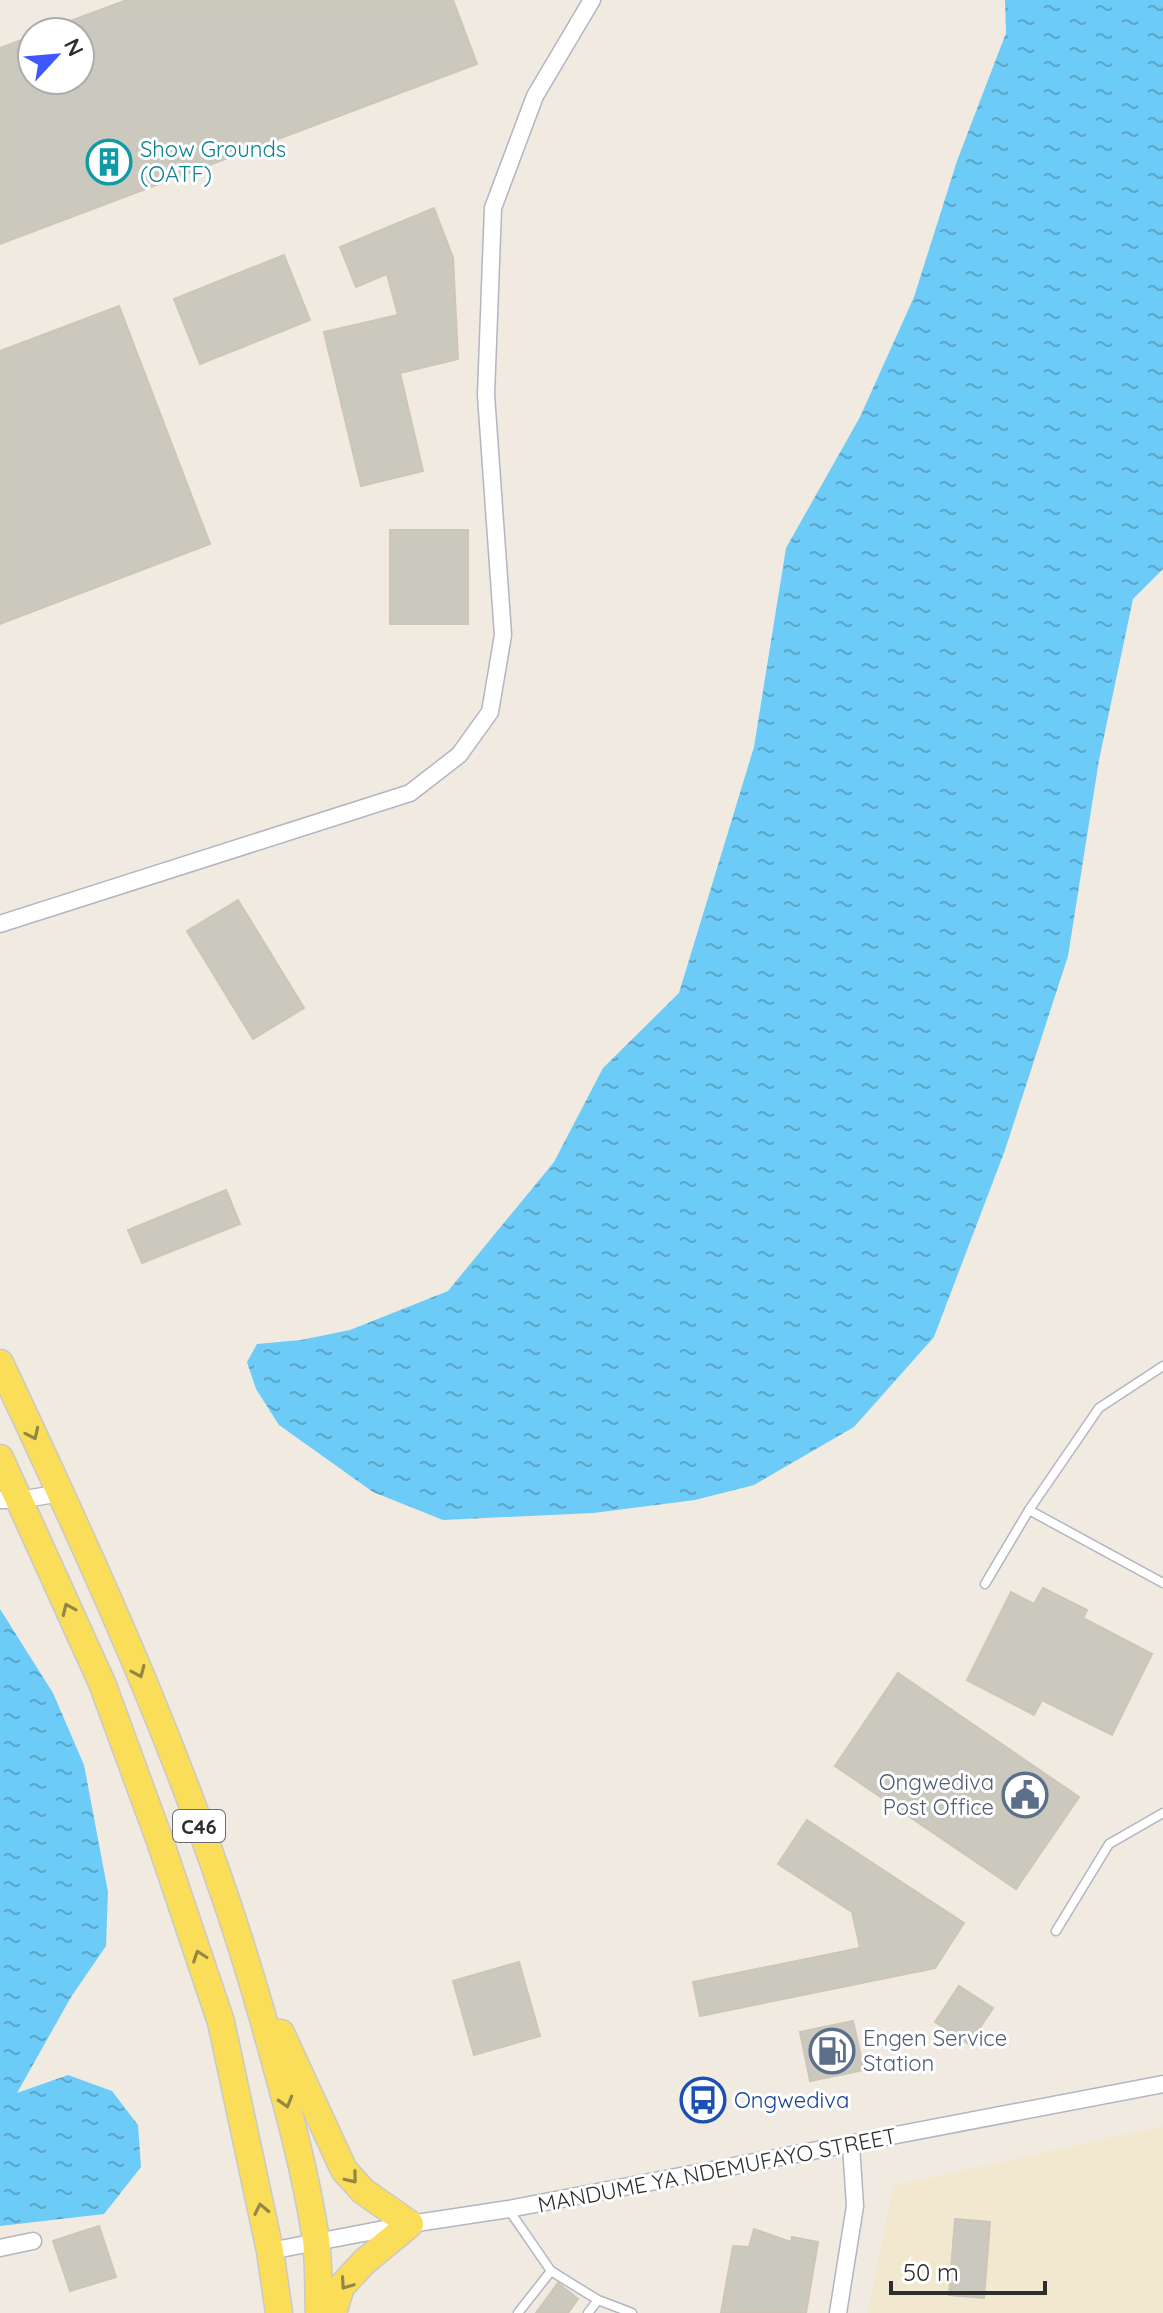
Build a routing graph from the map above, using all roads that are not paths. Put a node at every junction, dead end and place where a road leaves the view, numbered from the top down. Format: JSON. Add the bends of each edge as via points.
{"nodes":[{"id":1,"x":592,"y":0,"type":"edge"},
{"id":2,"x":0,"y":924,"type":"edge"},
{"id":3,"x":0,"y":1363,"type":"edge"},
{"id":4,"x":1163,"y":1366,"type":"edge"},
{"id":5,"x":0,"y":1458,"type":"edge"},
{"id":6,"x":61,"y":1493,"type":"junction"},
{"id":7,"x":9,"y":1500,"type":"edge"},
{"id":8,"x":1029,"y":1510,"type":"junction"},
{"id":9,"x":1163,"y":1583,"type":"edge"},
{"id":10,"x":985,"y":1584,"type":"dead end"},
{"id":11,"x":1163,"y":1813,"type":"edge"},
{"id":12,"x":238,"y":1930,"type":"junction"},
{"id":13,"x":1056,"y":1931,"type":"dead end"},
{"id":14,"x":1163,"y":2084,"type":"edge"},
{"id":15,"x":851,"y":2145,"type":"junction"},
{"id":16,"x":509,"y":2209,"type":"junction"},
{"id":17,"x":410,"y":2224,"type":"junction"},
{"id":18,"x":33,"y":2241,"type":"dead end"},
{"id":19,"x":316,"y":2242,"type":"junction"},
{"id":20,"x":0,"y":2248,"type":"edge"},
{"id":21,"x":270,"y":2251,"type":"junction"},
{"id":22,"x":551,"y":2271,"type":"junction"},
{"id":23,"x":598,"y":2300,"type":"junction"},
{"id":24,"x":279,"y":2313,"type":"edge"},
{"id":25,"x":319,"y":2313,"type":"edge"},
{"id":26,"x":333,"y":2313,"type":"edge"},
{"id":27,"x":518,"y":2313,"type":"edge"},
{"id":28,"x":588,"y":2313,"type":"edge"},
{"id":29,"x":632,"y":2313,"type":"edge"},
{"id":30,"x":838,"y":2313,"type":"edge"}],
"edges":[{"from":1,"to":2,"type":"street","via":[[535,96],[493,208],[486,395],[503,635],[490,712],[459,755],[410,793]]},
{"from":3,"to":6,"type":"main road","number":"C46","one_way":true},
{"from":4,"to":8,"type":"lane","via":[[1099,1408]]},
{"from":5,"to":7,"type":"main road","number":"C46"},
{"from":6,"to":7,"type":"street"},
{"from":6,"to":12,"type":"main road","number":"C46","one_way":true,"via":[[163,1728]]},
{"from":21,"to":7,"type":"main road","number":"C46","one_way":true,"via":[[221,2022],[160,1841],[102,1683]]},
{"from":8,"to":9,"type":"lane"},
{"from":8,"to":10,"type":"lane"},
{"from":11,"to":13,"type":"lane","via":[[1109,1844]]},
{"from":12,"to":17,"type":"main road","one_way":true,"via":[[344,2170],[363,2191]]},
{"from":12,"to":19,"type":"main road","number":"C46","one_way":true,"via":[[293,2125]]},
{"from":14,"to":15,"type":"street","name":"MANDUME YA NDEMUFAYO STREET"},
{"from":15,"to":16,"type":"street","name":"MANDUME YA NDEMUFAYO STREET"},
{"from":15,"to":30,"type":"street","via":[[855,2206]]},
{"from":16,"to":17,"type":"street","name":"MANDUME YA NDEMUFAYO STREET"},
{"from":16,"to":22,"type":"lane"},
{"from":17,"to":19,"type":"street","name":"MANDUME YA NDEMUFAYO STREET"},
{"from":17,"to":26,"type":"main road","one_way":true,"via":[[341,2287]]},
{"from":18,"to":20,"type":"street"},
{"from":19,"to":21,"type":"street","name":"MANDUME YA NDEMUFAYO STREET"},
{"from":19,"to":25,"type":"main road","number":"C46"},
{"from":21,"to":24,"type":"main road","number":"C46"},
{"from":22,"to":23,"type":"lane"},
{"from":22,"to":27,"type":"lane"},
{"from":23,"to":28,"type":"lane"},
{"from":23,"to":29,"type":"lane"}]}
